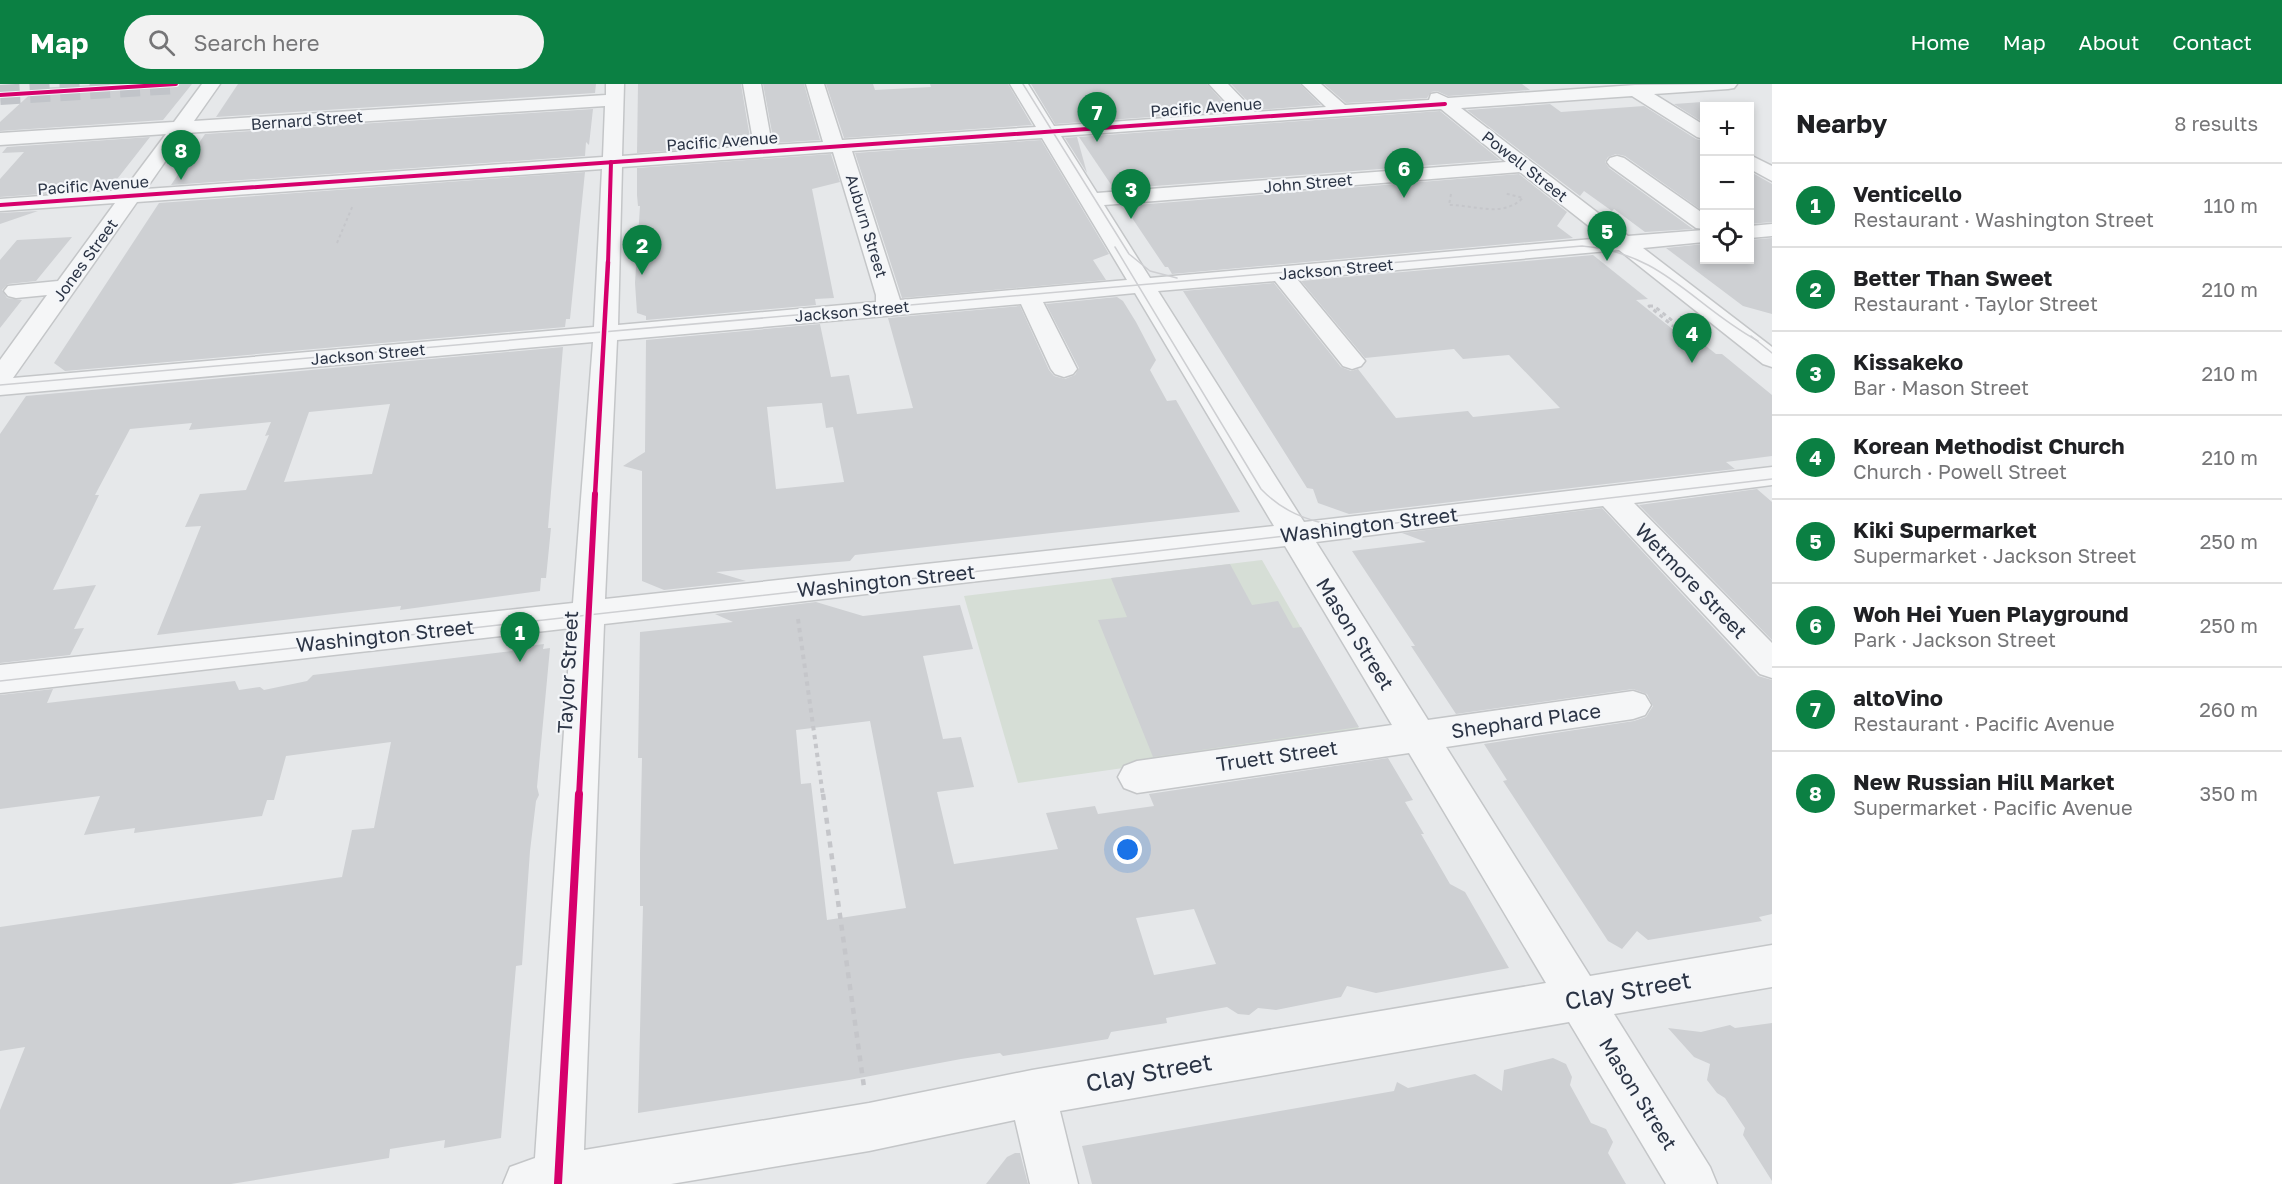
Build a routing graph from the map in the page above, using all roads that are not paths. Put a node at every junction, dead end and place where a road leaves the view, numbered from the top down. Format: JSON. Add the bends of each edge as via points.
{"nodes":[{"id":1,"x":211,"y":84,"type":"edge"},
{"id":2,"x":752,"y":84,"type":"edge"},
{"id":3,"x":815,"y":84,"type":"edge"},
{"id":4,"x":1019,"y":84,"type":"edge"},
{"id":5,"x":1218,"y":84,"type":"edge"},
{"id":6,"x":1311,"y":84,"type":"edge"},
{"id":7,"x":1420,"y":84,"type":"edge"},
{"id":8,"x":1720,"y":84,"type":"edge"},
{"id":9,"x":1728,"y":84,"type":"edge"},
{"id":10,"x":1635,"y":90,"type":"junction"},
{"id":11,"x":615,"y":92,"type":"edge"},
{"id":12,"x":1445,"y":104,"type":"junction"},
{"id":13,"x":1341,"y":111,"type":"junction"},
{"id":14,"x":1250,"y":117,"type":"junction"},
{"id":15,"x":180,"y":128,"type":"junction"},
{"id":16,"x":1048,"y":131,"type":"junction"},
{"id":17,"x":1700,"y":131,"type":"edge"},
{"id":18,"x":0,"y":139,"type":"edge"},
{"id":19,"x":839,"y":146,"type":"junction"},
{"id":20,"x":764,"y":151,"type":"junction"},
{"id":21,"x":611,"y":162,"type":"junction"},
{"id":22,"x":1617,"y":162,"type":"dead end"},
{"id":23,"x":1754,"y":164,"type":"edge"},
{"id":24,"x":1525,"y":166,"type":"junction"},
{"id":25,"x":1772,"y":175,"type":"edge"},
{"id":26,"x":131,"y":195,"type":"junction"},
{"id":27,"x":1091,"y":200,"type":"junction"},
{"id":28,"x":0,"y":204,"type":"edge"},
{"id":29,"x":1700,"y":220,"type":"edge"},
{"id":30,"x":1772,"y":230,"type":"edge"},
{"id":31,"x":1754,"y":232,"type":"edge"},
{"id":32,"x":1700,"y":236,"type":"edge"},
{"id":33,"x":1623,"y":243,"type":"junction"},
{"id":34,"x":1281,"y":274,"type":"junction"},
{"id":35,"x":1140,"y":286,"type":"junction"},
{"id":36,"x":66,"y":287,"type":"junction"},
{"id":37,"x":16,"y":291,"type":"dead end"},
{"id":38,"x":1029,"y":296,"type":"junction"},
{"id":39,"x":888,"y":308,"type":"junction"},
{"id":40,"x":606,"y":333,"type":"junction"},
{"id":41,"x":1772,"y":359,"type":"edge"},
{"id":42,"x":1353,"y":361,"type":"dead end"},
{"id":43,"x":1064,"y":369,"type":"dead end"},
{"id":44,"x":0,"y":378,"type":"edge"},
{"id":45,"x":0,"y":387,"type":"edge"},
{"id":46,"x":1772,"y":476,"type":"edge"},
{"id":47,"x":1610,"y":496,"type":"junction"},
{"id":48,"x":1294,"y":534,"type":"junction"},
{"id":49,"x":588,"y":614,"type":"junction"},
{"id":50,"x":1772,"y":665,"type":"edge"},
{"id":51,"x":0,"y":679,"type":"edge"},
{"id":52,"x":1633,"y":705,"type":"dead end"},
{"id":53,"x":1418,"y":736,"type":"junction"},
{"id":54,"x":1137,"y":777,"type":"dead end"},
{"id":55,"x":1772,"y":966,"type":"edge"},
{"id":56,"x":1580,"y":1000,"type":"junction"},
{"id":57,"x":1032,"y":1093,"type":"junction"},
{"id":58,"x":548,"y":1182,"type":"edge"},
{"id":59,"x":1054,"y":1184,"type":"edge"},
{"id":60,"x":1693,"y":1184,"type":"edge"}],
"edges":[{"from":1,"to":15,"type":"street","name":"Jones Street"},
{"from":2,"to":20,"type":"street"},
{"from":3,"to":19,"type":"street","name":"Auburn Street","via":[[831,140]]},
{"from":4,"to":16,"type":"street","name":"Mason Street"},
{"from":5,"to":14,"type":"street"},
{"from":6,"to":13,"type":"street"},
{"from":7,"to":12,"type":"street","name":"Powell Street"},
{"from":8,"to":9,"type":"street","name":"Pacific Avenue"},
{"from":8,"to":10,"type":"street","name":"Pacific Avenue"},
{"from":10,"to":12,"type":"street","name":"Pacific Avenue"},
{"from":10,"to":17,"type":"street"},
{"from":11,"to":15,"type":"street","name":"Bernard Street"},
{"from":11,"to":21,"type":"street","name":"Taylor Street"},
{"from":12,"to":13,"type":"street","name":"Pacific Avenue"},
{"from":12,"to":24,"type":"street","name":"Powell Street"},
{"from":13,"to":14,"type":"street","name":"Pacific Avenue"},
{"from":14,"to":16,"type":"street","name":"Pacific Avenue"},
{"from":15,"to":18,"type":"street","name":"Bernard Street"},
{"from":15,"to":26,"type":"street","name":"Jones Street"},
{"from":16,"to":19,"type":"street","name":"Pacific Avenue"},
{"from":16,"to":27,"type":"street","name":"Mason Street"},
{"from":19,"to":20,"type":"street","name":"Pacific Avenue"},
{"from":19,"to":39,"type":"street","name":"Auburn Street","via":[[888,295]]},
{"from":20,"to":21,"type":"street","name":"Pacific Avenue"},
{"from":21,"to":26,"type":"street","name":"Pacific Avenue"},
{"from":21,"to":40,"type":"street","name":"Taylor Street"},
{"from":22,"to":29,"type":"street"},
{"from":23,"to":25,"type":"street"},
{"from":24,"to":27,"type":"street","name":"John Street"},
{"from":24,"to":33,"type":"street","name":"Powell Street"},
{"from":26,"to":28,"type":"street","name":"Pacific Avenue"},
{"from":26,"to":36,"type":"street","name":"Jones Street"},
{"from":27,"to":35,"type":"street","name":"Mason Street"},
{"from":30,"to":31,"type":"street"},
{"from":32,"to":33,"type":"street","name":"Jackson Street"},
{"from":33,"to":34,"type":"street","name":"Jackson Street"},
{"from":33,"to":41,"type":"street","name":"Powell Street"},
{"from":34,"to":35,"type":"street","name":"Jackson Street"},
{"from":34,"to":42,"type":"street"},
{"from":35,"to":38,"type":"street","name":"Jackson Street"},
{"from":35,"to":48,"type":"street","name":"Mason Street"},
{"from":36,"to":37,"type":"street"},
{"from":36,"to":44,"type":"street","name":"Jones Street"},
{"from":38,"to":39,"type":"street","name":"Jackson Street"},
{"from":38,"to":43,"type":"street"},
{"from":39,"to":40,"type":"street","name":"Jackson Street"},
{"from":40,"to":45,"type":"street","name":"Jackson Street"},
{"from":40,"to":49,"type":"street","name":"Taylor Street"},
{"from":46,"to":47,"type":"street","name":"Washington Street"},
{"from":47,"to":48,"type":"street","name":"Washington Street"},
{"from":47,"to":50,"type":"street","name":"Wetmore Street"},
{"from":48,"to":49,"type":"street","name":"Washington Street"},
{"from":48,"to":53,"type":"street","name":"Mason Street"},
{"from":49,"to":51,"type":"street","name":"Washington Street"},
{"from":49,"to":58,"type":"street","name":"Taylor Street"},
{"from":52,"to":53,"type":"street","name":"Shephard Place"},
{"from":53,"to":54,"type":"street","name":"Truett Street"},
{"from":53,"to":56,"type":"street","name":"Mason Street"},
{"from":55,"to":56,"type":"street","name":"Clay Street"},
{"from":56,"to":57,"type":"street","name":"Clay Street"},
{"from":56,"to":60,"type":"street","name":"Mason Street"},
{"from":57,"to":58,"type":"street","name":"Clay Street","via":[[869,1127]]},
{"from":57,"to":59,"type":"street"}]}
